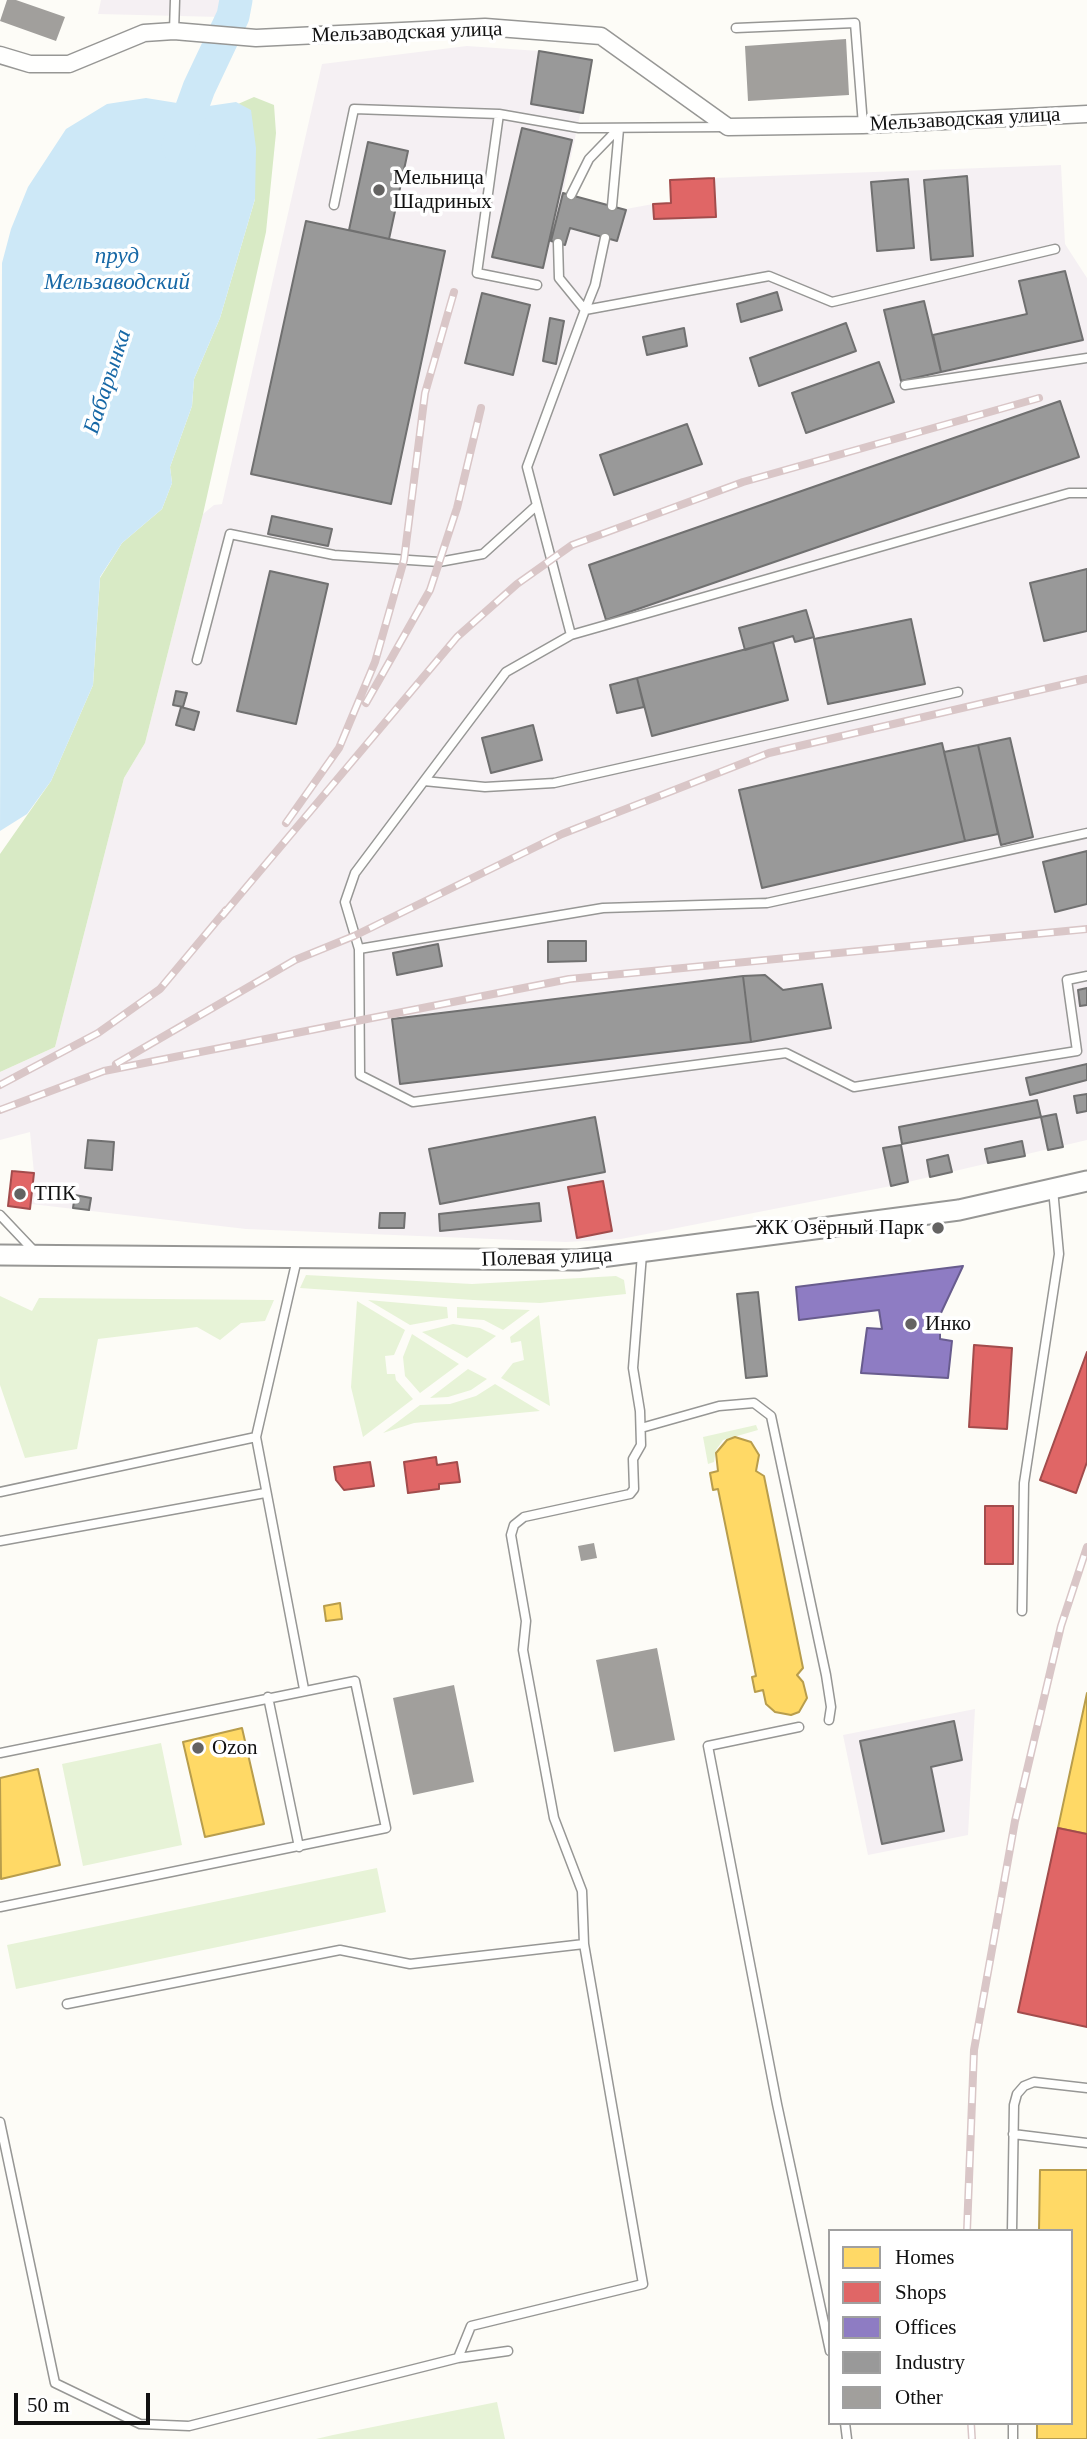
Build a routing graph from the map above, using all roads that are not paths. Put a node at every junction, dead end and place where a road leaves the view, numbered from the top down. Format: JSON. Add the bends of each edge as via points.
{"nodes":[{"id":1,"x":175,"y":0,"type":"edge"},
{"id":2,"x":736,"y":28,"type":"dead end"},
{"id":3,"x":174,"y":31,"type":"junction"},
{"id":4,"x":0,"y":55,"type":"edge"},
{"id":5,"x":499,"y":114,"type":"junction"},
{"id":6,"x":1087,"y":114,"type":"edge"},
{"id":7,"x":863,"y":125,"type":"junction"},
{"id":8,"x":728,"y":127,"type":"junction"},
{"id":9,"x":620,"y":128,"type":"junction"},
{"id":10,"x":571,"y":195,"type":"dead end"},
{"id":11,"x":334,"y":205,"type":"dead end"},
{"id":12,"x":612,"y":206,"type":"dead end"},
{"id":13,"x":605,"y":238,"type":"dead end"},
{"id":14,"x":558,"y":243,"type":"dead end"},
{"id":15,"x":1055,"y":249,"type":"dead end"},
{"id":16,"x":537,"y":285,"type":"dead end"},
{"id":17,"x":585,"y":310,"type":"junction"},
{"id":18,"x":1087,"y":358,"type":"edge"},
{"id":19,"x":905,"y":386,"type":"dead end"},
{"id":20,"x":1087,"y":493,"type":"edge"},
{"id":21,"x":536,"y":506,"type":"junction"},
{"id":22,"x":570,"y":635,"type":"junction"},
{"id":23,"x":197,"y":660,"type":"dead end"},
{"id":24,"x":958,"y":692,"type":"dead end"},
{"id":25,"x":424,"y":781,"type":"junction"},
{"id":26,"x":1087,"y":833,"type":"edge"},
{"id":27,"x":359,"y":949,"type":"junction"},
{"id":28,"x":1087,"y":976,"type":"edge"},
{"id":29,"x":1087,"y":1181,"type":"edge"},
{"id":30,"x":1054,"y":1189,"type":"junction"},
{"id":31,"x":0,"y":1215,"type":"edge"},
{"id":32,"x":642,"y":1254,"type":"junction"},
{"id":33,"x":0,"y":1255,"type":"edge"},
{"id":34,"x":38,"y":1256,"type":"junction"},
{"id":35,"x":297,"y":1259,"type":"junction"},
{"id":36,"x":641,"y":1428,"type":"junction"},
{"id":37,"x":256,"y":1437,"type":"junction"},
{"id":38,"x":0,"y":1492,"type":"edge"},
{"id":39,"x":265,"y":1493,"type":"junction"},
{"id":40,"x":0,"y":1541,"type":"edge"},
{"id":41,"x":1023,"y":1611,"type":"dead end"},
{"id":42,"x":304,"y":1689,"type":"junction"},
{"id":43,"x":268,"y":1697,"type":"junction"},
{"id":44,"x":829,"y":1720,"type":"dead end"},
{"id":45,"x":799,"y":1727,"type":"dead end"},
{"id":46,"x":0,"y":1753,"type":"edge"},
{"id":47,"x":299,"y":1847,"type":"junction"},
{"id":48,"x":0,"y":1907,"type":"edge"},
{"id":49,"x":584,"y":1944,"type":"junction"},
{"id":50,"x":68,"y":2004,"type":"dead end"},
{"id":51,"x":1087,"y":2088,"type":"edge"},
{"id":52,"x":0,"y":2122,"type":"edge"},
{"id":53,"x":1013,"y":2134,"type":"junction"},
{"id":54,"x":1087,"y":2143,"type":"edge"},
{"id":55,"x":1012,"y":2229,"type":"edge"},
{"id":56,"x":828,"y":2342,"type":"edge"},
{"id":57,"x":508,"y":2351,"type":"dead end"},
{"id":58,"x":458,"y":2358,"type":"junction"}],
"edges":[{"from":1,"to":3,"type":"lane"},
{"from":2,"to":7,"type":"lane","via":[[855,23]]},
{"from":3,"to":4,"type":"street","name":"Мельзаводская улица","via":[[144,33],[69,64],[30,64]]},
{"from":3,"to":8,"type":"street","name":"Мельзаводская улица","via":[[256,38],[474,27],[601,36]]},
{"from":5,"to":9,"type":"lane","via":[[579,128]]},
{"from":5,"to":11,"type":"lane","via":[[354,109]]},
{"from":5,"to":16,"type":"lane","via":[[477,273]]},
{"from":6,"to":7,"type":"street","name":"Мельзаводская улица"},
{"from":7,"to":8,"type":"street","name":"Мельзаводская улица"},
{"from":8,"to":9,"type":"lane"},
{"from":9,"to":10,"type":"lane","via":[[589,159]]},
{"from":9,"to":12,"type":"lane"},
{"from":13,"to":17,"type":"lane","via":[[596,285]]},
{"from":14,"to":17,"type":"lane","via":[[559,278]]},
{"from":15,"to":17,"type":"lane","via":[[832,302],[769,276]]},
{"from":17,"to":21,"type":"lane","via":[[527,467]]},
{"from":18,"to":19,"type":"lane"},
{"from":20,"to":22,"type":"lane","via":[[1069,493]]},
{"from":21,"to":22,"type":"lane"},
{"from":21,"to":23,"type":"lane","via":[[483,554],[439,562],[334,555],[230,534]]},
{"from":22,"to":25,"type":"lane","via":[[506,672]]},
{"from":24,"to":25,"type":"lane","via":[[554,783],[485,787]]},
{"from":25,"to":27,"type":"lane","via":[[355,873],[345,902]]},
{"from":26,"to":27,"type":"lane","via":[[767,903],[603,908]]},
{"from":27,"to":28,"type":"lane","via":[[360,1074],[413,1102],[786,1053],[854,1087],[1077,1051],[1067,980]]},
{"from":29,"to":30,"type":"street","name":"Полевая улица"},
{"from":30,"to":32,"type":"street","name":"Полевая улица","via":[[959,1210]]},
{"from":30,"to":41,"type":"lane","via":[[1059,1254],[1024,1483]]},
{"from":31,"to":34,"type":"lane"},
{"from":32,"to":35,"type":"street","name":"Полевая улица","via":[[578,1260]]},
{"from":32,"to":36,"type":"lane","via":[[633,1368]]},
{"from":33,"to":34,"type":"street","name":"Полевая улица"},
{"from":34,"to":35,"type":"street","name":"Полевая улица"},
{"from":35,"to":37,"type":"lane"},
{"from":36,"to":44,"type":"lane","via":[[719,1406],[754,1403],[771,1416],[826,1675]]},
{"from":36,"to":49,"type":"lane","via":[[630,1494],[524,1517],[511,1535],[526,1621],[523,1650],[554,1818],[582,1891]]},
{"from":37,"to":38,"type":"lane"},
{"from":37,"to":39,"type":"lane"},
{"from":39,"to":40,"type":"lane"},
{"from":39,"to":42,"type":"lane"},
{"from":42,"to":43,"type":"lane"},
{"from":42,"to":47,"type":"lane","via":[[355,1681],[386,1828]]},
{"from":43,"to":46,"type":"lane"},
{"from":43,"to":47,"type":"lane"},
{"from":45,"to":56,"type":"lane","via":[[708,1746]]},
{"from":47,"to":48,"type":"lane"},
{"from":49,"to":50,"type":"lane","via":[[410,1964],[340,1950]]},
{"from":49,"to":58,"type":"lane","via":[[643,2284],[471,2326]]},
{"from":51,"to":53,"type":"lane","via":[[1034,2082],[1024,2086],[1014,2105]]},
{"from":52,"to":58,"type":"lane","via":[[55,2383],[140,2424],[190,2426]]},
{"from":53,"to":54,"type":"lane"},
{"from":53,"to":55,"type":"lane"},
{"from":57,"to":58,"type":"lane"}]}
